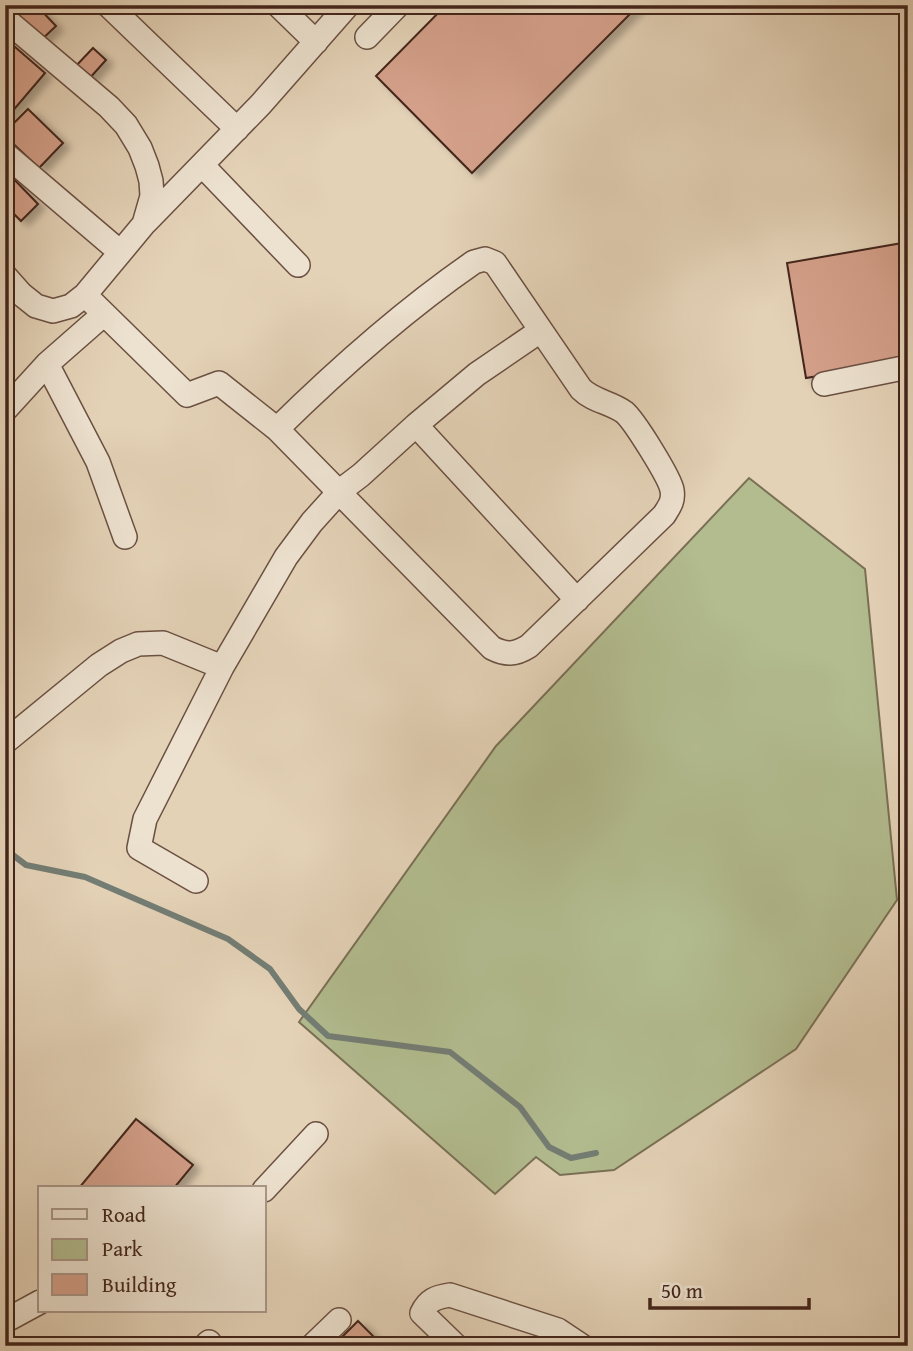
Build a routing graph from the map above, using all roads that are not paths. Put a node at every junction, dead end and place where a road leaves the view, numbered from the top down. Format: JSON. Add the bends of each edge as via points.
{"nodes":[{"id":1,"x":108,"y":5,"type":"edge"},
{"id":2,"x":278,"y":5,"type":"edge"},
{"id":3,"x":348,"y":5,"type":"edge"},
{"id":4,"x":398,"y":5,"type":"edge"},
{"id":5,"x":5,"y":19,"type":"edge"},
{"id":6,"x":367,"y":37,"type":"dead end"},
{"id":7,"x":316,"y":42,"type":"junction"},
{"id":8,"x":237,"y":129,"type":"junction"},
{"id":9,"x":5,"y":154,"type":"edge"},
{"id":10,"x":202,"y":165,"type":"junction"},
{"id":11,"x":144,"y":224,"type":"junction"},
{"id":12,"x":120,"y":252,"type":"junction"},
{"id":13,"x":298,"y":265,"type":"dead end"},
{"id":14,"x":5,"y":276,"type":"edge"},
{"id":15,"x":85,"y":295,"type":"junction"},
{"id":16,"x":104,"y":314,"type":"junction"},
{"id":17,"x":540,"y":331,"type":"junction"},
{"id":18,"x":47,"y":364,"type":"junction"},
{"id":19,"x":908,"y":367,"type":"edge"},
{"id":20,"x":824,"y":384,"type":"dead end"},
{"id":21,"x":5,"y":410,"type":"edge"},
{"id":22,"x":416,"y":425,"type":"junction"},
{"id":23,"x":277,"y":429,"type":"junction"},
{"id":24,"x":340,"y":491,"type":"junction"},
{"id":25,"x":125,"y":537,"type":"dead end"},
{"id":26,"x":577,"y":600,"type":"junction"},
{"id":27,"x":222,"y":667,"type":"junction"},
{"id":28,"x":5,"y":742,"type":"edge"},
{"id":29,"x":196,"y":881,"type":"dead end"},
{"id":30,"x":316,"y":1134,"type":"dead end"},
{"id":31,"x":266,"y":1188,"type":"edge"},
{"id":32,"x":38,"y":1303,"type":"edge"},
{"id":33,"x":339,"y":1320,"type":"dead end"},
{"id":34,"x":5,"y":1321,"type":"edge"},
{"id":35,"x":312,"y":1346,"type":"edge"},
{"id":36,"x":456,"y":1346,"type":"edge"},
{"id":37,"x":582,"y":1346,"type":"edge"}],
"edges":[{"from":1,"to":8,"type":"street"},
{"from":2,"to":7,"type":"street"},
{"from":3,"to":7,"type":"street"},
{"from":4,"to":6,"type":"street"},
{"from":5,"to":11,"type":"street","via":[[126,125],[141,148],[151,181]]},
{"from":7,"to":8,"type":"street"},
{"from":8,"to":10,"type":"street"},
{"from":9,"to":12,"type":"street"},
{"from":10,"to":11,"type":"street"},
{"from":10,"to":13,"type":"street"},
{"from":11,"to":12,"type":"street"},
{"from":12,"to":15,"type":"street"},
{"from":14,"to":15,"type":"street","via":[[36,306],[53,312]]},
{"from":15,"to":16,"type":"street"},
{"from":16,"to":18,"type":"street"},
{"from":16,"to":23,"type":"street","via":[[187,394],[219,383]]},
{"from":17,"to":22,"type":"street","via":[[477,374]]},
{"from":17,"to":23,"type":"street","via":[[495,263],[485,259],[474,262],[395,321]]},
{"from":17,"to":26,"type":"street","via":[[586,394],[630,418],[672,489],[672,503],[664,515]]},
{"from":18,"to":21,"type":"street"},
{"from":18,"to":25,"type":"street","via":[[98,462]]},
{"from":19,"to":20,"type":"street"},
{"from":22,"to":24,"type":"street"},
{"from":22,"to":26,"type":"street"},
{"from":23,"to":24,"type":"street"},
{"from":24,"to":26,"type":"street","via":[[492,648],[502,653],[512,654],[528,646]]},
{"from":24,"to":27,"type":"street","via":[[286,557]]},
{"from":27,"to":28,"type":"street","via":[[163,643],[138,644],[99,665]]},
{"from":27,"to":29,"type":"street","via":[[145,819],[139,848]]},
{"from":30,"to":31,"type":"street"},
{"from":32,"to":34,"type":"street"},
{"from":33,"to":35,"type":"street"},
{"from":36,"to":37,"type":"street","via":[[422,1313],[435,1297],[450,1295],[558,1330]]}]}
